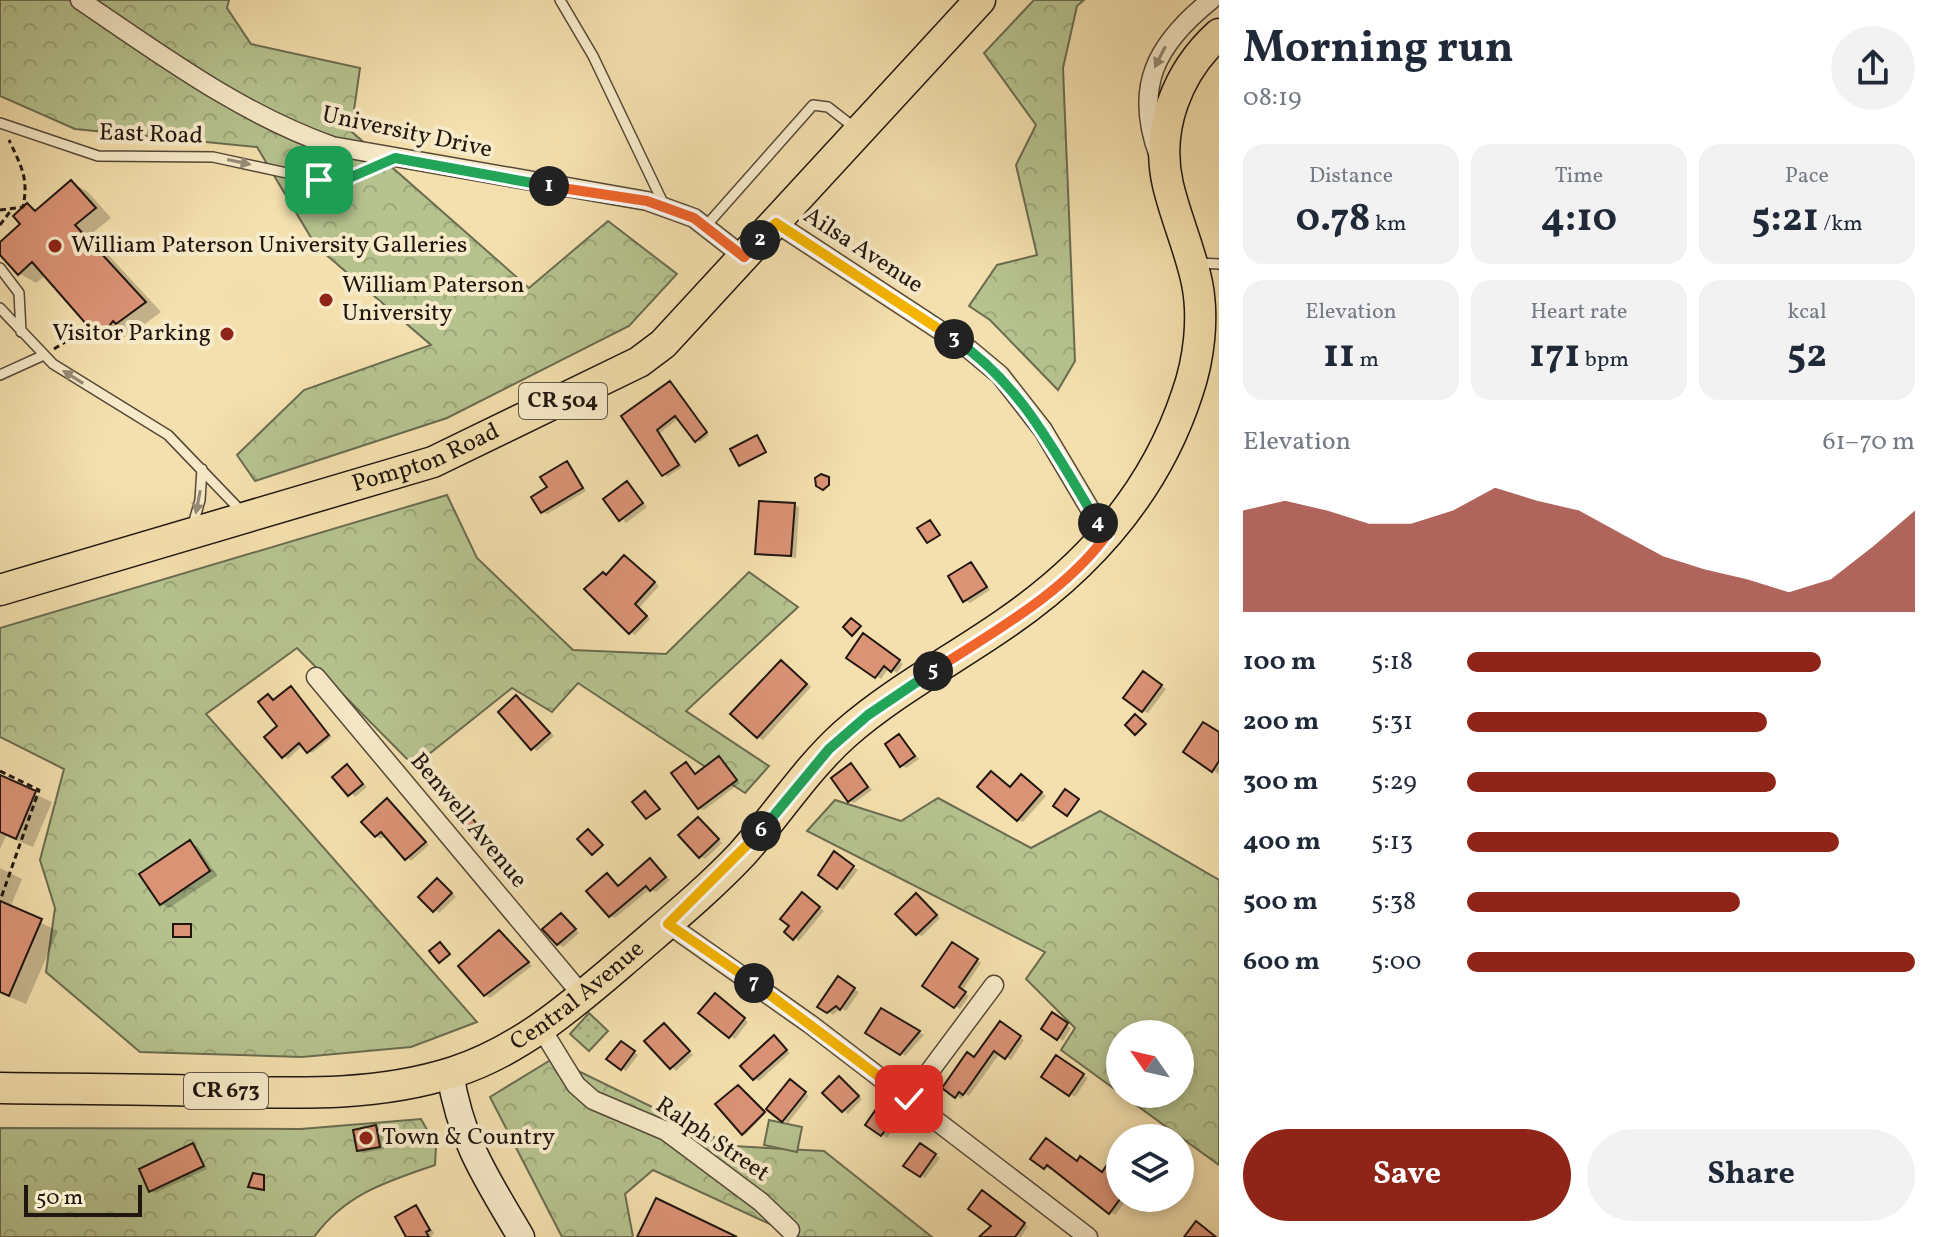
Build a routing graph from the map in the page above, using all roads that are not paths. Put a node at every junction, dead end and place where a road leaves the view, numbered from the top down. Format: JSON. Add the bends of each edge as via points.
{"nodes":[{"id":1,"x":80,"y":0,"type":"edge"},
{"id":2,"x":560,"y":0,"type":"edge"},
{"id":3,"x":980,"y":0,"type":"edge"},
{"id":4,"x":1211,"y":0,"type":"edge"},
{"id":5,"x":1219,"y":34,"type":"edge"},
{"id":6,"x":2,"y":124,"type":"edge"},
{"id":7,"x":860,"y":132,"type":"junction"},
{"id":8,"x":395,"y":158,"type":"junction"},
{"id":9,"x":1166,"y":172,"type":"junction"},
{"id":10,"x":665,"y":207,"type":"junction"},
{"id":11,"x":776,"y":223,"type":"junction"},
{"id":12,"x":705,"y":227,"type":"junction"},
{"id":13,"x":744,"y":257,"type":"junction"},
{"id":14,"x":0,"y":268,"type":"edge"},
{"id":15,"x":1207,"y":276,"type":"edge"},
{"id":16,"x":0,"y":308,"type":"edge"},
{"id":17,"x":21,"y":332,"type":"junction"},
{"id":18,"x":44,"y":355,"type":"junction"},
{"id":19,"x":0,"y":375,"type":"edge"},
{"id":20,"x":202,"y":469,"type":"junction"},
{"id":21,"x":247,"y":517,"type":"junction"},
{"id":22,"x":190,"y":534,"type":"junction"},
{"id":23,"x":1106,"y":536,"type":"junction"},
{"id":24,"x":0,"y":590,"type":"edge"},
{"id":25,"x":316,"y":677,"type":"dead end"},
{"id":26,"x":668,"y":924,"type":"junction"},
{"id":27,"x":994,"y":985,"type":"dead end"},
{"id":28,"x":583,"y":996,"type":"junction"},
{"id":29,"x":541,"y":1028,"type":"junction"},
{"id":30,"x":450,"y":1073,"type":"junction"},
{"id":31,"x":0,"y":1088,"type":"edge"},
{"id":32,"x":909,"y":1099,"type":"junction"},
{"id":33,"x":791,"y":1233,"type":"edge"},
{"id":34,"x":521,"y":1237,"type":"edge"},
{"id":35,"x":1088,"y":1237,"type":"edge"}],
"edges":[{"from":1,"to":8,"type":"street","name":"University Drive","via":[[240,106],[332,146]]},
{"from":2,"to":10,"type":"lane","via":[[593,56]]},
{"from":3,"to":7,"type":"main road","name":"Pompton Road","number":"CR 504"},
{"from":4,"to":9,"type":"street","one_way":true,"via":[[1171,38],[1149,82],[1146,114]]},
{"from":5,"to":9,"type":"main road","name":"Central Avenue","number":"CR 673","via":[[1192,63],[1179,88],[1164,133]]},
{"from":6,"to":8,"type":"lane","name":"East Road","one_way":true,"via":[[98,156],[213,157],[319,180],[349,178]]},
{"from":7,"to":11,"type":"main road","name":"Pompton Road","number":"CR 504"},
{"from":7,"to":12,"type":"lane","via":[[828,107],[813,105]]},
{"from":8,"to":10,"type":"street","name":"University Drive"},
{"from":9,"to":15,"type":"main road","name":"Central Avenue","number":"CR 673"},
{"from":10,"to":12,"type":"street","name":"University Drive"},
{"from":11,"to":13,"type":"main road","name":"Pompton Road","number":"CR 504"},
{"from":11,"to":23,"type":"street","name":"Ailsa Avenue","via":[[1000,375],[1043,430]]},
{"from":12,"to":13,"type":"street","name":"University Drive"},
{"from":13,"to":21,"type":"main road","name":"Pompton Road","number":"CR 504","via":[[651,354],[613,376],[433,462]]},
{"from":14,"to":17,"type":"lane","via":[[19,293]]},
{"from":15,"to":23,"type":"main road","name":"Central Avenue","number":"CR 673","via":[[1186,397],[1142,489]]},
{"from":16,"to":17,"type":"lane"},
{"from":17,"to":18,"type":"lane"},
{"from":18,"to":19,"type":"lane"},
{"from":20,"to":18,"type":"lane","one_way":true,"via":[[168,435]]},
{"from":20,"to":21,"type":"lane"},
{"from":20,"to":22,"type":"lane","one_way":true},
{"from":21,"to":22,"type":"main road","name":"Pompton Road","number":"CR 504"},
{"from":22,"to":24,"type":"main road","name":"Pompton Road","number":"CR 504"},
{"from":23,"to":26,"type":"main road","name":"Central Avenue","number":"CR 673","via":[[1049,593],[845,734],[739,856]]},
{"from":25,"to":28,"type":"street","name":"Benwell Avenue"},
{"from":26,"to":28,"type":"main road","name":"Central Avenue","number":"CR 673"},
{"from":26,"to":32,"type":"street"},
{"from":27,"to":32,"type":"street"},
{"from":28,"to":29,"type":"main road","name":"Central Avenue","number":"CR 673"},
{"from":29,"to":30,"type":"main road","name":"Central Avenue","number":"CR 673"},
{"from":29,"to":33,"type":"street","name":"Ralph Street","via":[[576,1085],[593,1100],[666,1131],[761,1202]]},
{"from":30,"to":31,"type":"main road","number":"CR 673","via":[[347,1092]]},
{"from":30,"to":34,"type":"street","via":[[466,1140]]},
{"from":32,"to":35,"type":"street"}]}
